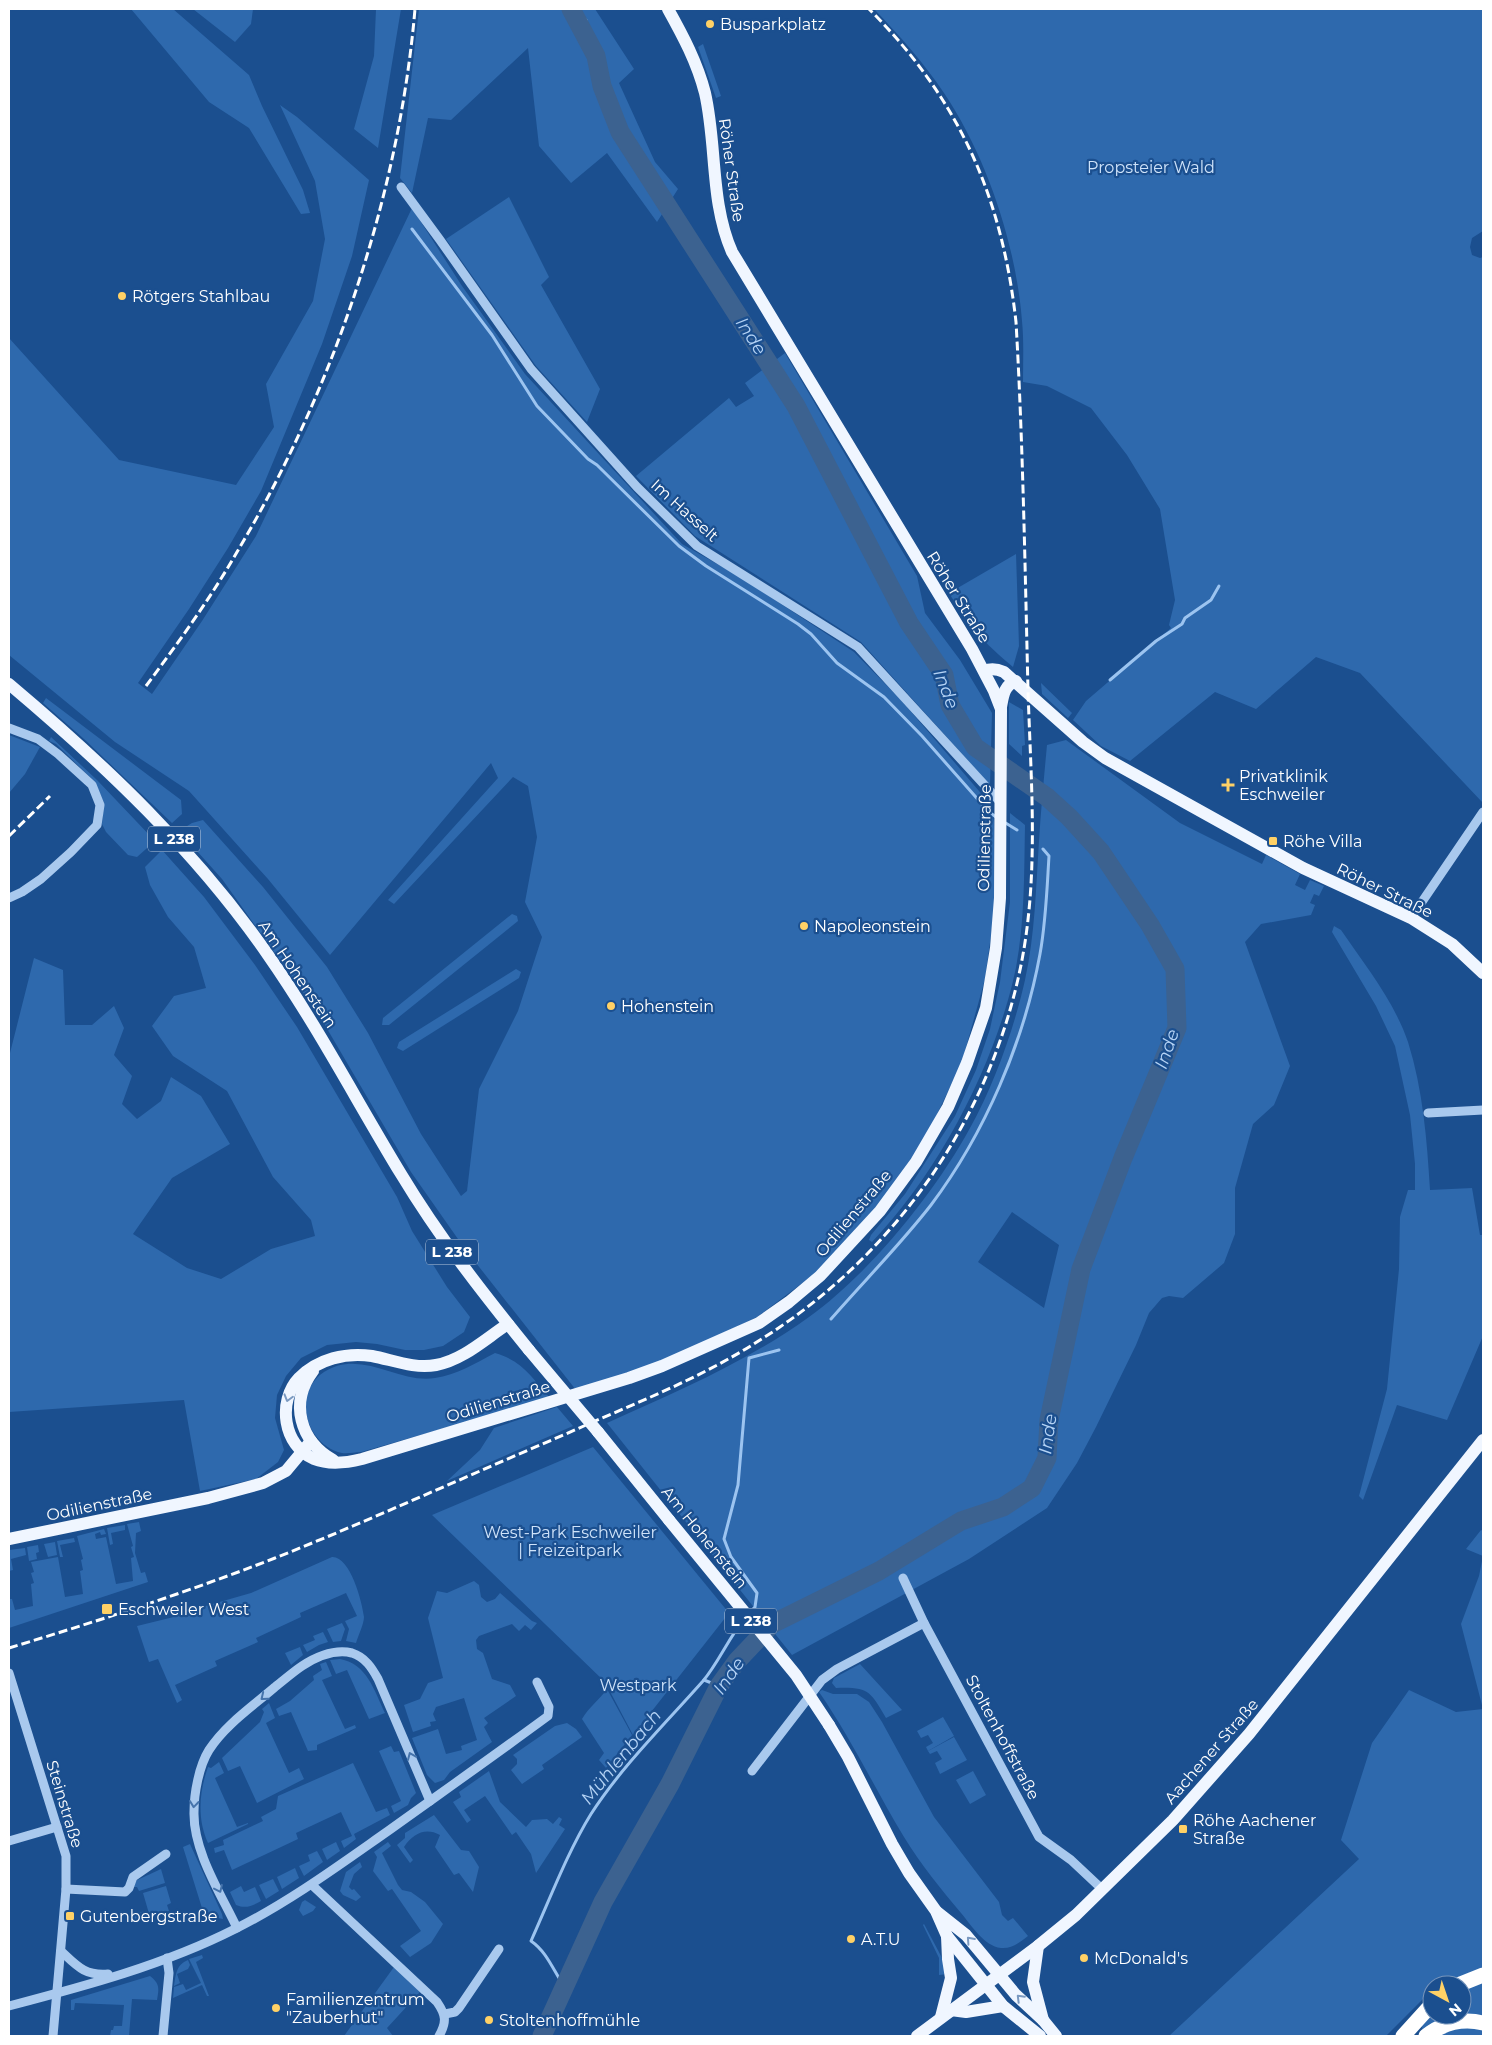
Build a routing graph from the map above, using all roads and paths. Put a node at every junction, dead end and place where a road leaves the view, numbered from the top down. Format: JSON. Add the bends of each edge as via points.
{"nodes":[{"id":1,"x":668,"y":9,"type":"edge"},
{"id":2,"x":401,"y":187,"type":"dead end"},
{"id":3,"x":985,"y":671,"type":"junction"},
{"id":4,"x":1016,"y":681,"type":"junction"},
{"id":5,"x":9,"y":684,"type":"edge"},
{"id":6,"x":1001,"y":709,"type":"junction"},
{"id":7,"x":9,"y":728,"type":"edge"},
{"id":8,"x":1000,"y":808,"type":"junction"},
{"id":9,"x":1483,"y":812,"type":"edge"},
{"id":10,"x":9,"y":898,"type":"edge"},
{"id":11,"x":1410,"y":918,"type":"junction"},
{"id":12,"x":1483,"y":973,"type":"edge"},
{"id":13,"x":1483,"y":1110,"type":"edge"},
{"id":14,"x":1428,"y":1113,"type":"dead end"},
{"id":15,"x":508,"y":1324,"type":"junction"},
{"id":16,"x":319,"y":1363,"type":"junction"},
{"id":17,"x":1483,"y":1440,"type":"edge"},
{"id":18,"x":311,"y":1441,"type":"junction"},
{"id":19,"x":302,"y":1452,"type":"junction"},
{"id":20,"x":340,"y":1463,"type":"junction"},
{"id":21,"x":9,"y":1539,"type":"edge"},
{"id":22,"x":903,"y":1578,"type":"dead end"},
{"id":23,"x":924,"y":1623,"type":"junction"},
{"id":24,"x":9,"y":1673,"type":"edge"},
{"id":25,"x":537,"y":1682,"type":"dead end"},
{"id":26,"x":752,"y":1771,"type":"dead end"},
{"id":27,"x":430,"y":1802,"type":"junction"},
{"id":28,"x":57,"y":1827,"type":"junction"},
{"id":29,"x":9,"y":1841,"type":"edge"},
{"id":30,"x":166,"y":1854,"type":"dead end"},
{"id":31,"x":312,"y":1885,"type":"junction"},
{"id":32,"x":66,"y":1889,"type":"junction"},
{"id":33,"x":1103,"y":1890,"type":"junction"},
{"id":34,"x":936,"y":1912,"type":"junction"},
{"id":35,"x":237,"y":1928,"type":"junction"},
{"id":36,"x":947,"y":1936,"type":"junction"},
{"id":37,"x":1038,"y":1946,"type":"junction"},
{"id":38,"x":499,"y":1949,"type":"dead end"},
{"id":39,"x":61,"y":1951,"type":"junction"},
{"id":40,"x":167,"y":1958,"type":"junction"},
{"id":41,"x":124,"y":1972,"type":"junction"},
{"id":42,"x":998,"y":1975,"type":"junction"},
{"id":43,"x":986,"y":1984,"type":"junction"},
{"id":44,"x":57,"y":1993,"type":"junction"},
{"id":45,"x":9,"y":2006,"type":"edge"},
{"id":46,"x":1003,"y":2006,"type":"junction"},
{"id":47,"x":445,"y":2014,"type":"junction"},
{"id":48,"x":946,"y":2014,"type":"junction"},
{"id":49,"x":1422,"y":2015,"type":"edge"},
{"id":50,"x":1043,"y":2020,"type":"junction"},
{"id":51,"x":1483,"y":2023,"type":"edge"},
{"id":52,"x":54,"y":2036,"type":"edge"},
{"id":53,"x":163,"y":2036,"type":"edge"},
{"id":54,"x":439,"y":2036,"type":"edge"},
{"id":55,"x":917,"y":2036,"type":"edge"},
{"id":56,"x":1040,"y":2036,"type":"edge"},
{"id":57,"x":1056,"y":2036,"type":"edge"},
{"id":58,"x":1403,"y":2036,"type":"edge"},
{"id":59,"x":1426,"y":2036,"type":"edge"}],
"edges":[{"from":1,"to":3,"type":"main road","name":"Röher Straße","via":[[692,54],[705,94],[722,226],[732,252]]},
{"from":2,"to":8,"type":"street","name":"Im Hasselt","via":[[531,369],[637,487],[697,546],[858,647]]},
{"from":3,"to":4,"type":"main road","name":"Röher Straße","via":[[999,669]]},
{"from":3,"to":6,"type":"main road","name":"Odilienstraße"},
{"from":4,"to":6,"type":"main road","via":[[1004,691]]},
{"from":4,"to":11,"type":"main road","name":"Röher Straße","via":[[1105,758],[1304,868]]},
{"from":5,"to":15,"type":"main road","name":"Am Hohenstein","number":"L 238","via":[[120,782],[225,897],[311,1020],[401,1175],[456,1259]]},
{"from":6,"to":8,"type":"main road","name":"Odilienstraße"},
{"from":7,"to":10,"type":"street","via":[[38,739],[58,754],[92,785],[100,805],[96,824],[71,852],[41,879]]},
{"from":8,"to":20,"type":"main road","name":"Odilienstraße","via":[[1000,898],[996,948],[986,1008],[967,1063],[948,1107],[916,1162],[880,1211],[820,1276],[759,1323],[662,1366],[362,1459]]},
{"from":9,"to":11,"type":"street"},
{"from":11,"to":12,"type":"main road","name":"Röher Straße","via":[[1452,944]]},
{"from":13,"to":14,"type":"street"},
{"from":15,"to":16,"type":"main road","via":[[457,1358],[434,1365],[412,1365],[359,1355]]},
{"from":15,"to":34,"type":"main road","name":"Am Hohenstein","number":"L 238","bridge":true,"via":[[796,1675],[829,1725],[909,1873]]},
{"from":16,"to":18,"type":"main road","via":[[302,1392],[300,1409],[303,1426]]},
{"from":16,"to":19,"type":"main road","one_way":true,"via":[[292,1387],[285,1409],[291,1436]]},
{"from":17,"to":33,"type":"main road","name":"Aachener Straße","via":[[1227,1761]]},
{"from":18,"to":19,"type":"main road","name":"Odilienstraße"},
{"from":18,"to":20,"type":"main road","via":[[325,1455]]},
{"from":19,"to":20,"type":"main road","name":"Odilienstraße","via":[[313,1459]]},
{"from":19,"to":21,"type":"main road","name":"Odilienstraße","via":[[281,1474],[255,1486]]},
{"from":22,"to":23,"type":"street","name":"Stoltenhoffstraße"},
{"from":23,"to":26,"type":"street","via":[[822,1680]]},
{"from":23,"to":33,"type":"street","name":"Stoltenhoffstraße","via":[[1039,1837],[1071,1860]]},
{"from":24,"to":28,"type":"street","name":"Steinstraße"},
{"from":25,"to":27,"type":"street","via":[[549,1707],[548,1716]]},
{"from":27,"to":31,"type":"street"},
{"from":27,"to":35,"type":"street","one_way":true,"via":[[378,1679],[367,1662],[358,1655],[340,1652],[302,1666],[221,1736],[210,1749],[202,1769],[194,1811],[197,1838]]},
{"from":28,"to":29,"type":"street"},
{"from":28,"to":32,"type":"street","name":"Steinstraße","via":[[66,1856]]},
{"from":30,"to":32,"type":"street","via":[[133,1877],[130,1888],[125,1892]]},
{"from":31,"to":35,"type":"street"},
{"from":31,"to":47,"type":"street","via":[[437,2002]]},
{"from":32,"to":39,"type":"street","name":"Steinstraße"},
{"from":33,"to":37,"type":"main road","name":"Aachener Straße"},
{"from":34,"to":36,"type":"main road","name":"Am Hohenstein","number":"L 238"},
{"from":42,"to":34,"type":"main road","name":"Am Hohenstein","number":"L 238","one_way":true,"via":[[966,1936]]},
{"from":35,"to":40,"type":"street"},
{"from":36,"to":43,"type":"main road","name":"Am Hohenstein","number":"L 238"},
{"from":36,"to":48,"type":"main road","via":[[952,1978]]},
{"from":37,"to":42,"type":"main road","name":"Aachener Straße"},
{"from":37,"to":50,"type":"main road","via":[[1033,1982]]},
{"from":38,"to":47,"type":"street","via":[[459,2008]]},
{"from":39,"to":41,"type":"street","via":[[91,1974]]},
{"from":39,"to":44,"type":"street","name":"Steinstraße"},
{"from":40,"to":41,"type":"street"},
{"from":40,"to":53,"type":"street","via":[[170,1973]]},
{"from":41,"to":44,"type":"street"},
{"from":42,"to":43,"type":"main road","name":"Aachener Straße"},
{"from":50,"to":42,"type":"main road","number":"L 238","one_way":true},
{"from":43,"to":46,"type":"main road","number":"L 238"},
{"from":43,"to":48,"type":"main road","name":"Aachener Straße"},
{"from":44,"to":45,"type":"street"},
{"from":44,"to":52,"type":"street","name":"Steinstraße"},
{"from":46,"to":48,"type":"main road"},
{"from":46,"to":56,"type":"main road","number":"L 238"},
{"from":47,"to":54,"type":"street","via":[[445,2026]]},
{"from":48,"to":55,"type":"main road","name":"Aachener Straße"},
{"from":49,"to":58,"type":"highway"},
{"from":50,"to":57,"type":"main road","number":"L 238"},
{"from":51,"to":59,"type":"highway","via":[[1453,2022]]}]}
